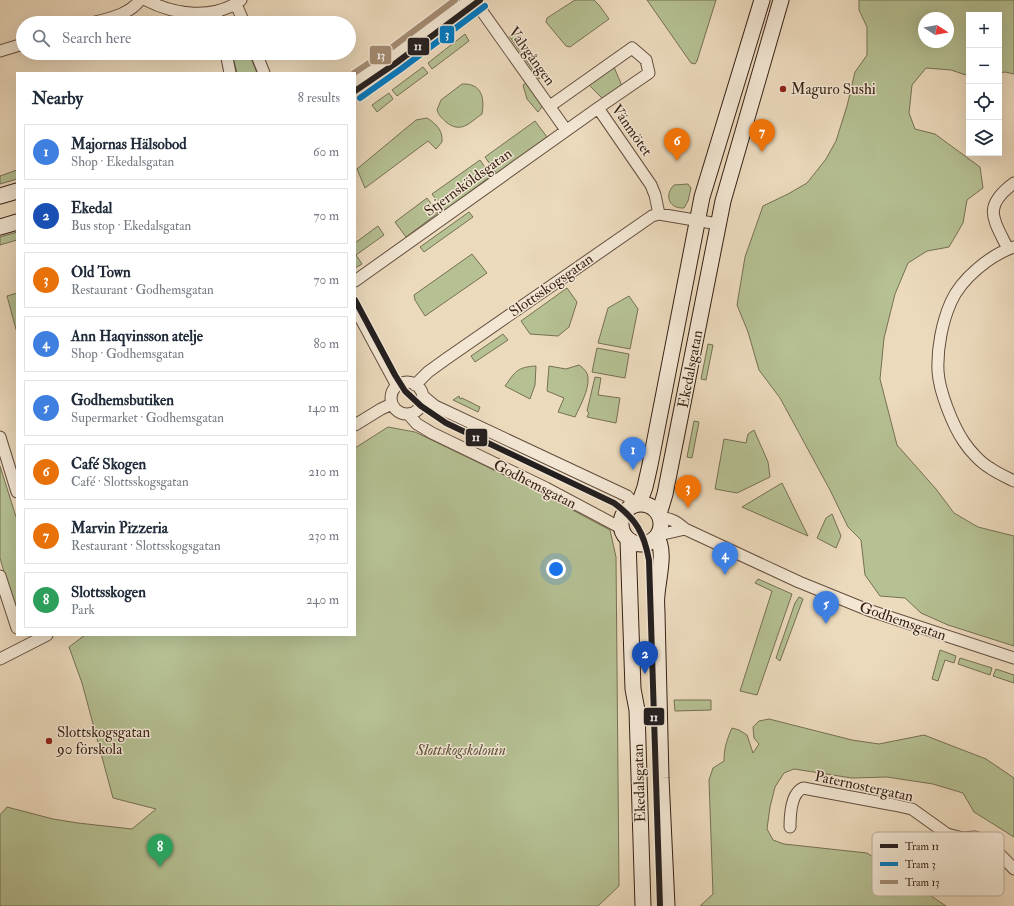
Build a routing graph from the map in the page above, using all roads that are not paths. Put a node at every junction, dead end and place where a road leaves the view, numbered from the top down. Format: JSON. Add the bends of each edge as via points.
{"nodes":[{"id":1,"x":140,"y":0,"type":"edge"},
{"id":2,"x":146,"y":0,"type":"edge"},
{"id":3,"x":473,"y":0,"type":"edge"},
{"id":4,"x":762,"y":0,"type":"edge"},
{"id":5,"x":782,"y":0,"type":"edge"},
{"id":6,"x":239,"y":2,"type":"edge"},
{"id":7,"x":216,"y":12,"type":"junction"},
{"id":8,"x":115,"y":16,"type":"edge"},
{"id":9,"x":217,"y":16,"type":"edge"},
{"id":10,"x":242,"y":16,"type":"edge"},
{"id":11,"x":16,"y":46,"type":"edge"},
{"id":12,"x":0,"y":51,"type":"edge"},
{"id":13,"x":227,"y":60,"type":"edge"},
{"id":14,"x":259,"y":60,"type":"edge"},
{"id":15,"x":230,"y":72,"type":"edge"},
{"id":16,"x":264,"y":72,"type":"edge"},
{"id":17,"x":356,"y":85,"type":"edge"},
{"id":18,"x":550,"y":106,"type":"junction"},
{"id":19,"x":598,"y":108,"type":"junction"},
{"id":20,"x":566,"y":130,"type":"junction"},
{"id":21,"x":1014,"y":183,"type":"edge"},
{"id":22,"x":16,"y":191,"type":"edge"},
{"id":23,"x":0,"y":196,"type":"edge"},
{"id":24,"x":660,"y":214,"type":"junction"},
{"id":25,"x":697,"y":220,"type":"junction"},
{"id":26,"x":16,"y":222,"type":"edge"},
{"id":27,"x":718,"y":224,"type":"junction"},
{"id":28,"x":0,"y":227,"type":"edge"},
{"id":29,"x":1011,"y":248,"type":"edge"},
{"id":30,"x":356,"y":280,"type":"edge"},
{"id":31,"x":356,"y":310,"type":"edge"},
{"id":32,"x":416,"y":385,"type":"junction"},
{"id":33,"x":397,"y":386,"type":"junction"},
{"id":34,"x":423,"y":396,"type":"junction"},
{"id":35,"x":392,"y":404,"type":"junction"},
{"id":36,"x":409,"y":414,"type":"junction"},
{"id":37,"x":356,"y":424,"type":"edge"},
{"id":38,"x":0,"y":437,"type":"edge"},
{"id":39,"x":1014,"y":481,"type":"edge"},
{"id":40,"x":16,"y":489,"type":"edge"},
{"id":41,"x":637,"y":504,"type":"junction"},
{"id":42,"x":660,"y":516,"type":"junction"},
{"id":43,"x":685,"y":529,"type":"junction"},
{"id":44,"x":624,"y":534,"type":"junction"},
{"id":45,"x":658,"y":536,"type":"junction"},
{"id":46,"x":0,"y":576,"type":"edge"},
{"id":47,"x":16,"y":625,"type":"edge"},
{"id":48,"x":19,"y":636,"type":"edge"},
{"id":49,"x":45,"y":636,"type":"edge"},
{"id":50,"x":23,"y":647,"type":"junction"},
{"id":51,"x":1014,"y":658,"type":"edge"},
{"id":52,"x":0,"y":659,"type":"edge"},
{"id":53,"x":790,"y":827,"type":"dead end"},
{"id":54,"x":944,"y":832,"type":"edge"},
{"id":55,"x":1004,"y":859,"type":"edge"},
{"id":56,"x":1014,"y":869,"type":"edge"},
{"id":57,"x":643,"y":906,"type":"edge"},
{"id":58,"x":667,"y":906,"type":"edge"}],
"edges":[{"from":1,"to":8,"type":"street","via":[[136,6]]},
{"from":2,"to":7,"type":"street","via":[[156,6],[186,12]]},
{"from":3,"to":17,"type":"street"},
{"from":3,"to":18,"type":"street","name":"Valvgången"},
{"from":4,"to":25,"type":"street"},
{"from":5,"to":27,"type":"street"},
{"from":6,"to":7,"type":"street"},
{"from":6,"to":10,"type":"street"},
{"from":7,"to":9,"type":"street"},
{"from":11,"to":12,"type":"street"},
{"from":13,"to":15,"type":"street"},
{"from":14,"to":16,"type":"street"},
{"from":18,"to":19,"type":"street","name":"Vänmötet","via":[[632,48],[646,60],[649,72]]},
{"from":18,"to":20,"type":"street","name":"Valvgången"},
{"from":19,"to":20,"type":"street","name":"Stjernsköldsgatan"},
{"from":19,"to":24,"type":"street","name":"Vänmötet","via":[[651,186],[656,195]]},
{"from":20,"to":30,"type":"street","name":"Stjernsköldsgatan"},
{"from":21,"to":29,"type":"street","via":[[999,196],[994,203],[993,211],[995,222]]},
{"from":22,"to":23,"type":"street"},
{"from":24,"to":25,"type":"street"},
{"from":24,"to":32,"type":"street","name":"Slottsskogsgatan","via":[[652,216],[531,298],[428,372]]},
{"from":25,"to":27,"type":"street"},
{"from":25,"to":41,"type":"street","name":"Ekedalsgatan","via":[[650,465],[645,487]]},
{"from":26,"to":28,"type":"street"},
{"from":27,"to":42,"type":"street","name":"Ekedalsgatan"},
{"from":29,"to":39,"type":"street","via":[[990,259],[975,271],[951,302],[941,337],[938,372],[944,398],[965,443],[988,468]]},
{"from":31,"to":33,"type":"street"},
{"from":32,"to":33,"type":"street","via":[[407,382]]},
{"from":32,"to":34,"type":"street","name":"Godhemsgatan"},
{"from":33,"to":35,"type":"street","via":[[391,396]]},
{"from":34,"to":36,"type":"street","via":[[420,408]]},
{"from":34,"to":41,"type":"street","name":"Godhemsgatan","via":[[435,406],[627,496]]},
{"from":35,"to":36,"type":"street","name":"Godhemsgatan","via":[[400,413]]},
{"from":35,"to":37,"type":"street"},
{"from":36,"to":44,"type":"street","name":"Godhemsgatan","via":[[417,424],[432,433],[546,488]]},
{"from":38,"to":40,"type":"street"},
{"from":41,"to":42,"type":"street","name":"Godhemsgatan","via":[[650,506]]},
{"from":41,"to":44,"type":"street","via":[[623,514],[621,523]]},
{"from":42,"to":43,"type":"street","name":"Godhemsgatan","via":[[676,521]]},
{"from":42,"to":45,"type":"street","via":[[662,524]]},
{"from":43,"to":45,"type":"street","name":"Godhemsgatan"},
{"from":43,"to":51,"type":"street","name":"Godhemsgatan","via":[[799,582],[862,607]]},
{"from":44,"to":45,"type":"street","name":"Godhemsgatan","via":[[635,544],[646,544]]},
{"from":44,"to":57,"type":"street","name":"Ekedalsgatan","via":[[633,689],[637,710]]},
{"from":45,"to":58,"type":"street","name":"Ekedalsgatan","via":[[661,560],[656,597]]},
{"from":46,"to":47,"type":"street"},
{"from":48,"to":50,"type":"street"},
{"from":49,"to":50,"type":"street"},
{"from":50,"to":52,"type":"street"},
{"from":53,"to":54,"type":"street","name":"Paternostergatan","via":[[794,801],[804,788],[912,809]]},
{"from":55,"to":56,"type":"street","name":"Paternostergatan"}]}
